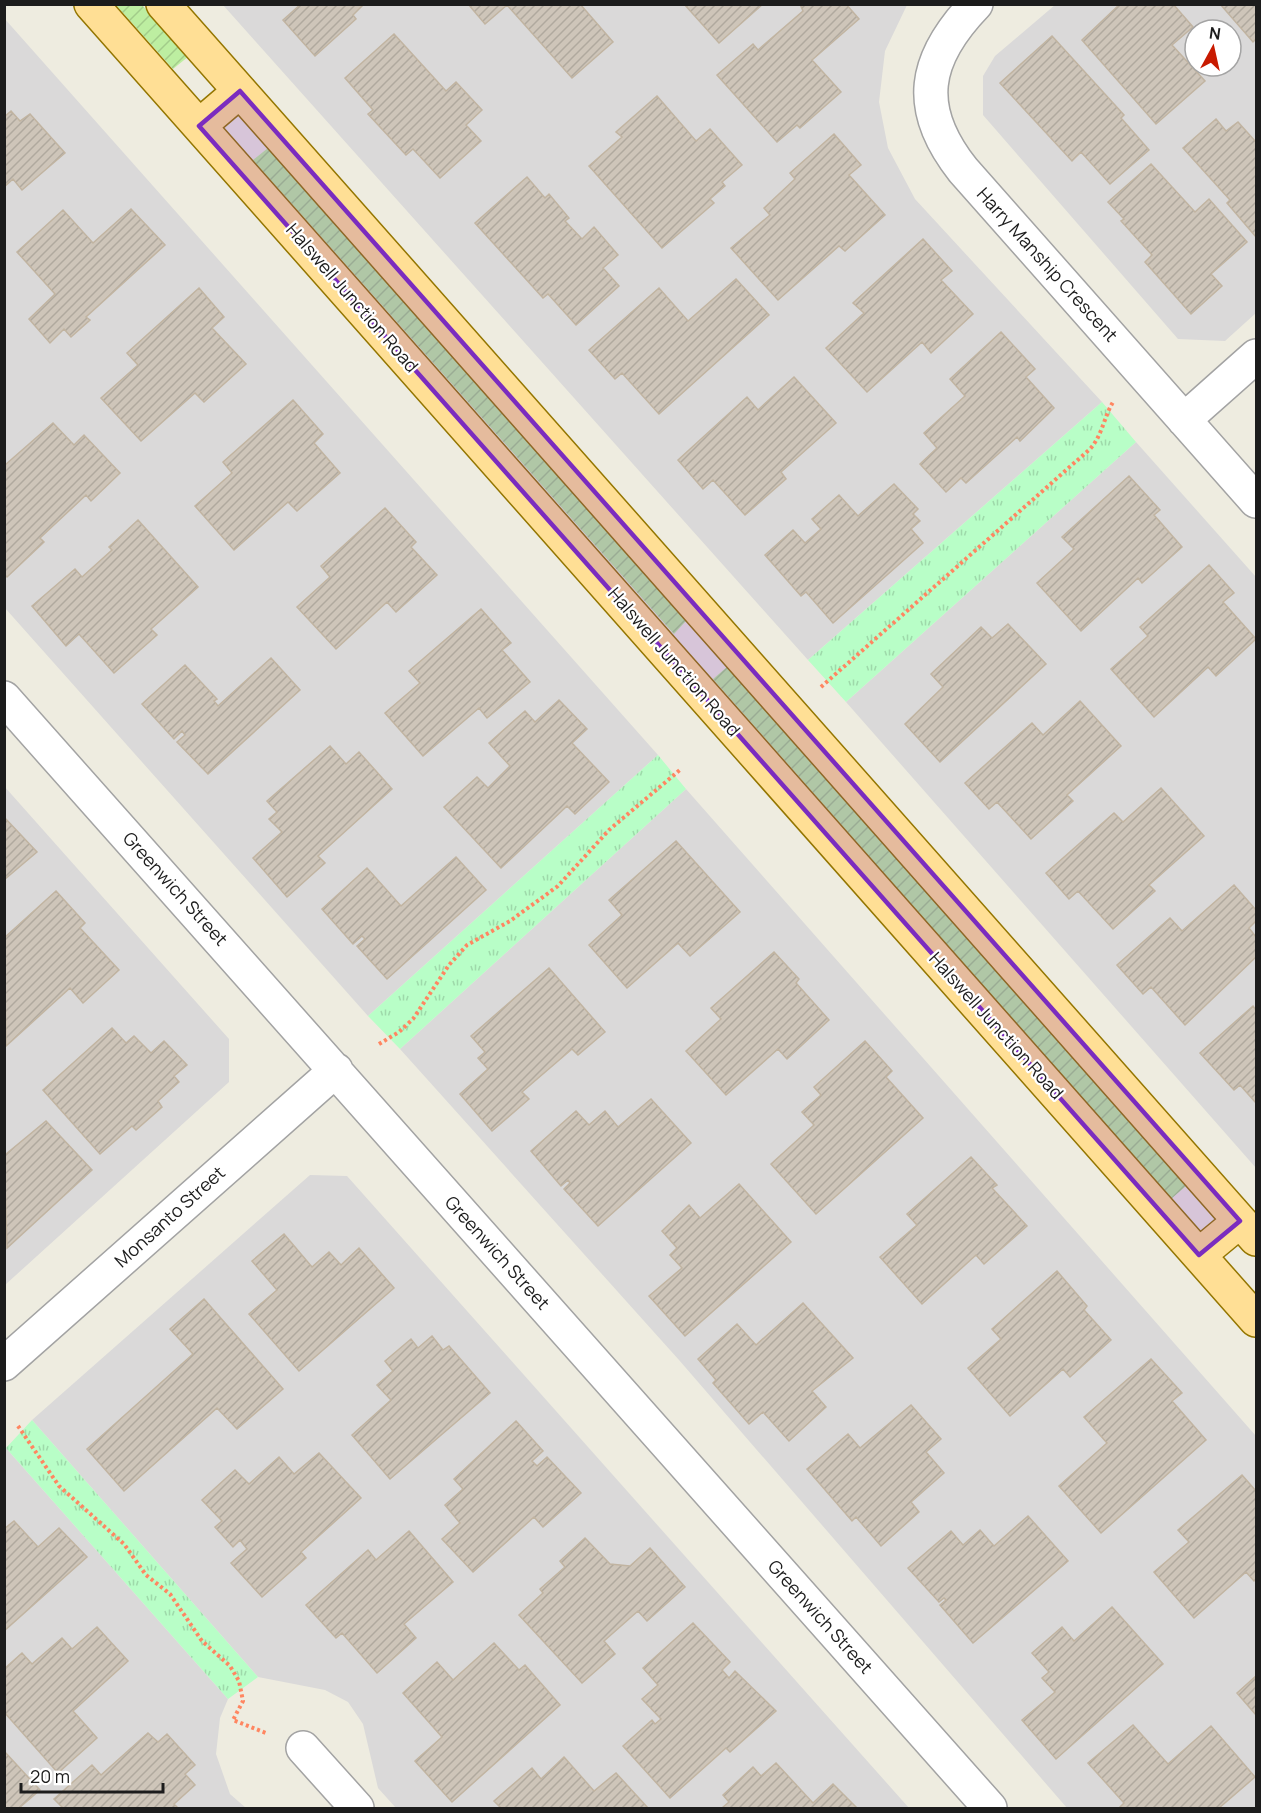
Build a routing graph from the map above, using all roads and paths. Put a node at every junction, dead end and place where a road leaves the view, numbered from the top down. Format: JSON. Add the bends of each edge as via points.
{"nodes":[{"id":1,"x":90,"y":4,"type":"edge"},
{"id":2,"x":163,"y":4,"type":"edge"},
{"id":3,"x":976,"y":4,"type":"edge"},
{"id":4,"x":240,"y":91,"type":"junction"},
{"id":5,"x":199,"y":126,"type":"junction"},
{"id":6,"x":1257,"y":356,"type":"edge"},
{"id":7,"x":1113,"y":401,"type":"dead end"},
{"id":8,"x":1185,"y":420,"type":"junction"},
{"id":9,"x":1257,"y":501,"type":"edge"},
{"id":10,"x":817,"y":691,"type":"dead end"},
{"id":11,"x":4,"y":698,"type":"edge"},
{"id":12,"x":681,"y":769,"type":"dead end"},
{"id":13,"x":379,"y":1044,"type":"dead end"},
{"id":14,"x":336,"y":1070,"type":"junction"},
{"id":15,"x":1248,"y":1230,"type":"edge"},
{"id":16,"x":1199,"y":1256,"type":"junction"},
{"id":17,"x":1257,"y":1320,"type":"edge"},
{"id":18,"x":4,"y":1365,"type":"edge"},
{"id":19,"x":18,"y":1426,"type":"dead end"},
{"id":20,"x":303,"y":1748,"type":"joint"},
{"id":21,"x":357,"y":1809,"type":"edge"},
{"id":22,"x":990,"y":1809,"type":"edge"}],
"edges":[{"from":1,"to":5,"type":"main road","name":"Halswell Junction Road"},
{"from":2,"to":4,"type":"main road"},
{"from":3,"to":8,"type":"street","name":"Harry Manship Crescent","via":[[952,29],[937,57],[932,101],[940,136],[963,170]]},
{"from":4,"to":5,"type":"main road"},
{"from":4,"to":15,"type":"main road"},
{"from":5,"to":16,"type":"main road","name":"Halswell Junction Road"},
{"from":6,"to":8,"type":"street"},
{"from":7,"to":10,"type":"path","via":[[1097,442],[1090,449]]},
{"from":8,"to":9,"type":"street","name":"Harry Manship Crescent"},
{"from":11,"to":14,"type":"street","name":"Greenwich Street"},
{"from":12,"to":13,"type":"path","via":[[609,830],[558,886],[510,921],[467,945],[413,1019]]},
{"from":14,"to":18,"type":"street","name":"Monsanto Street"},
{"from":14,"to":22,"type":"street","name":"Greenwich Street"},
{"from":15,"to":16,"type":"main road"},
{"from":16,"to":17,"type":"main road","name":"Halswell Junction Road"},
{"from":19,"to":20,"type":"path","via":[[64,1492],[124,1544],[146,1575],[170,1594],[202,1641],[230,1666],[243,1701],[233,1720]]},
{"from":20,"to":21,"type":"street"}]}
